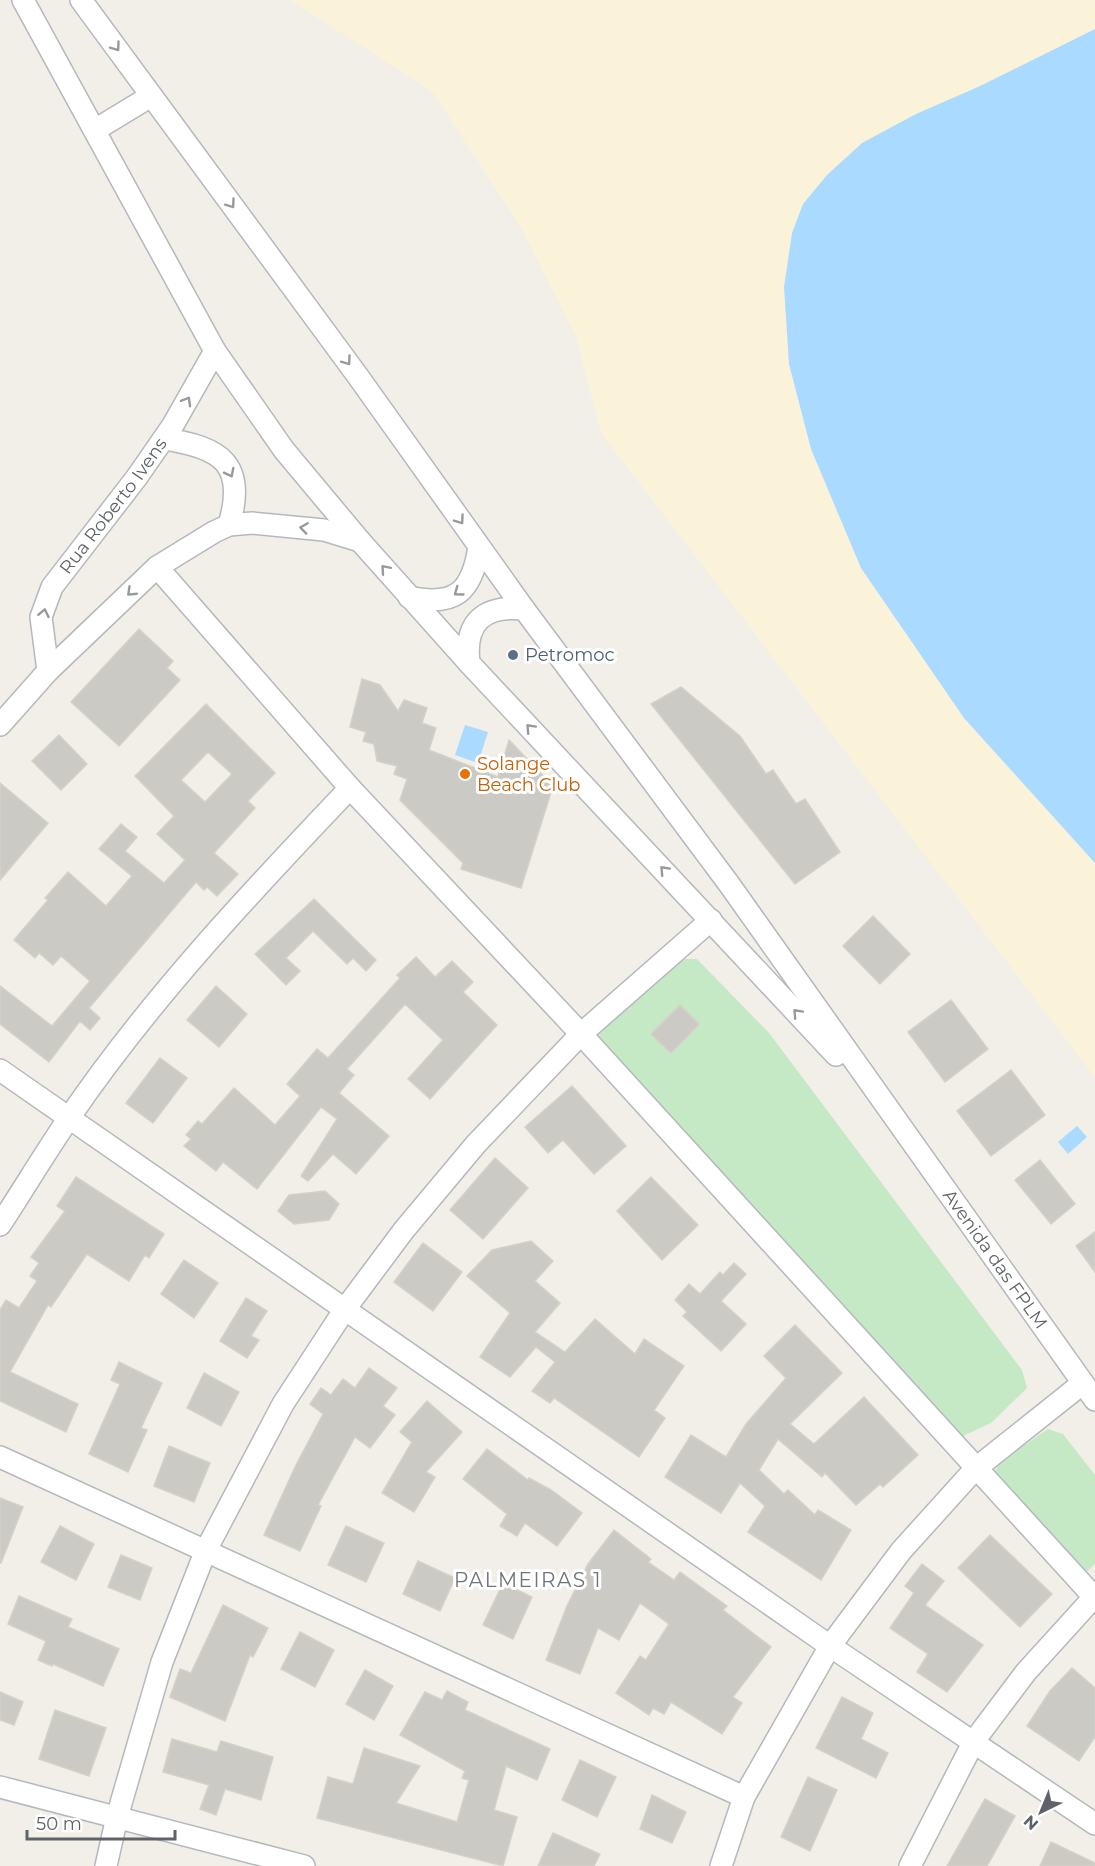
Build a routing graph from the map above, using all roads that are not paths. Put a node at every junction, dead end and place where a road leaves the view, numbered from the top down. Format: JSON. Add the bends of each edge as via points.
{"nodes":[{"id":1,"x":23,"y":0,"type":"edge"},
{"id":2,"x":81,"y":0,"type":"edge"},
{"id":3,"x":151,"y":96,"type":"junction"},
{"id":4,"x":95,"y":130,"type":"junction"},
{"id":5,"x":215,"y":351,"type":"junction"},
{"id":6,"x":164,"y":439,"type":"junction"},
{"id":7,"x":229,"y":525,"type":"junction"},
{"id":8,"x":360,"y":541,"type":"junction"},
{"id":9,"x":479,"y":547,"type":"junction"},
{"id":10,"x":157,"y":567,"type":"junction"},
{"id":11,"x":409,"y":597,"type":"junction"},
{"id":12,"x":524,"y":609,"type":"junction"},
{"id":13,"x":469,"y":663,"type":"junction"},
{"id":14,"x":48,"y":671,"type":"junction"},
{"id":15,"x":0,"y":724,"type":"edge"},
{"id":16,"x":350,"y":788,"type":"junction"},
{"id":17,"x":711,"y":920,"type":"junction"},
{"id":18,"x":580,"y":1034,"type":"junction"},
{"id":19,"x":0,"y":1070,"type":"edge"},
{"id":20,"x":70,"y":1117,"type":"junction"},
{"id":21,"x":893,"y":1118,"type":"junction"},
{"id":22,"x":0,"y":1226,"type":"edge"},
{"id":23,"x":345,"y":1309,"type":"junction"},
{"id":24,"x":1083,"y":1383,"type":"junction"},
{"id":25,"x":1095,"y":1400,"type":"edge"},
{"id":26,"x":0,"y":1457,"type":"edge"},
{"id":27,"x":975,"y":1469,"type":"junction"},
{"id":28,"x":206,"y":1550,"type":"junction"},
{"id":29,"x":1094,"y":1596,"type":"edge"},
{"id":30,"x":830,"y":1646,"type":"junction"},
{"id":31,"x":974,"y":1741,"type":"junction"},
{"id":32,"x":0,"y":1787,"type":"edge"},
{"id":33,"x":744,"y":1797,"type":"junction"},
{"id":34,"x":117,"y":1817,"type":"junction"},
{"id":35,"x":1095,"y":1824,"type":"edge"},
{"id":36,"x":106,"y":1866,"type":"edge"},
{"id":37,"x":304,"y":1866,"type":"edge"},
{"id":38,"x":721,"y":1866,"type":"edge"},
{"id":39,"x":910,"y":1866,"type":"edge"}],
"edges":[{"from":1,"to":4,"type":"street"},
{"from":2,"to":3,"type":"street","one_way":true},
{"from":3,"to":4,"type":"street"},
{"from":3,"to":9,"type":"street","one_way":true},
{"from":4,"to":5,"type":"street"},
{"from":6,"to":5,"type":"street","name":"Rua Roberto Ivens","one_way":true},
{"from":5,"to":8,"type":"street","via":[[284,450]]},
{"from":6,"to":7,"type":"street","one_way":true,"via":[[195,444],[229,467],[235,481]]},
{"from":14,"to":6,"type":"street","name":"Rua Roberto Ivens","one_way":true,"via":[[41,617],[52,587]]},
{"from":8,"to":7,"type":"street","one_way":true,"via":[[324,530],[252,523]]},
{"from":7,"to":10,"type":"street"},
{"from":11,"to":8,"type":"street","one_way":true},
{"from":9,"to":11,"type":"street","one_way":true,"via":[[470,583],[458,594],[446,599]]},
{"from":9,"to":12,"type":"street"},
{"from":10,"to":14,"type":"street","one_way":true},
{"from":10,"to":16,"type":"street"},
{"from":11,"to":13,"type":"street"},
{"from":12,"to":13,"type":"street","via":[[504,607],[483,615],[470,637]]},
{"from":12,"to":21,"type":"street","via":[[729,884]]},
{"from":17,"to":13,"type":"street","one_way":true},
{"from":14,"to":15,"type":"street"},
{"from":16,"to":18,"type":"street"},
{"from":16,"to":20,"type":"street","via":[[230,916],[151,1010]]},
{"from":17,"to":18,"type":"street"},
{"from":21,"to":17,"type":"street","one_way":true},
{"from":18,"to":23,"type":"street","via":[[476,1144]]},
{"from":18,"to":27,"type":"street"},
{"from":19,"to":20,"type":"street"},
{"from":20,"to":22,"type":"street"},
{"from":20,"to":23,"type":"street"},
{"from":21,"to":24,"type":"street","name":"Avenida das FPLM"},
{"from":23,"to":28,"type":"street","via":[[283,1404]]},
{"from":23,"to":30,"type":"street"},
{"from":24,"to":25,"type":"street","name":"Avenida das FPLM"},
{"from":24,"to":27,"type":"street"},
{"from":26,"to":28,"type":"street"},
{"from":27,"to":29,"type":"street"},
{"from":27,"to":30,"type":"street","via":[[901,1551]]},
{"from":28,"to":33,"type":"street"},
{"from":28,"to":34,"type":"street","via":[[162,1662]]},
{"from":29,"to":31,"type":"street","via":[[1026,1672]]},
{"from":30,"to":31,"type":"street"},
{"from":30,"to":33,"type":"street"},
{"from":31,"to":35,"type":"street"},
{"from":31,"to":39,"type":"street"},
{"from":32,"to":34,"type":"street"},
{"from":33,"to":38,"type":"street"},
{"from":34,"to":36,"type":"street"},
{"from":34,"to":37,"type":"street"}]}
